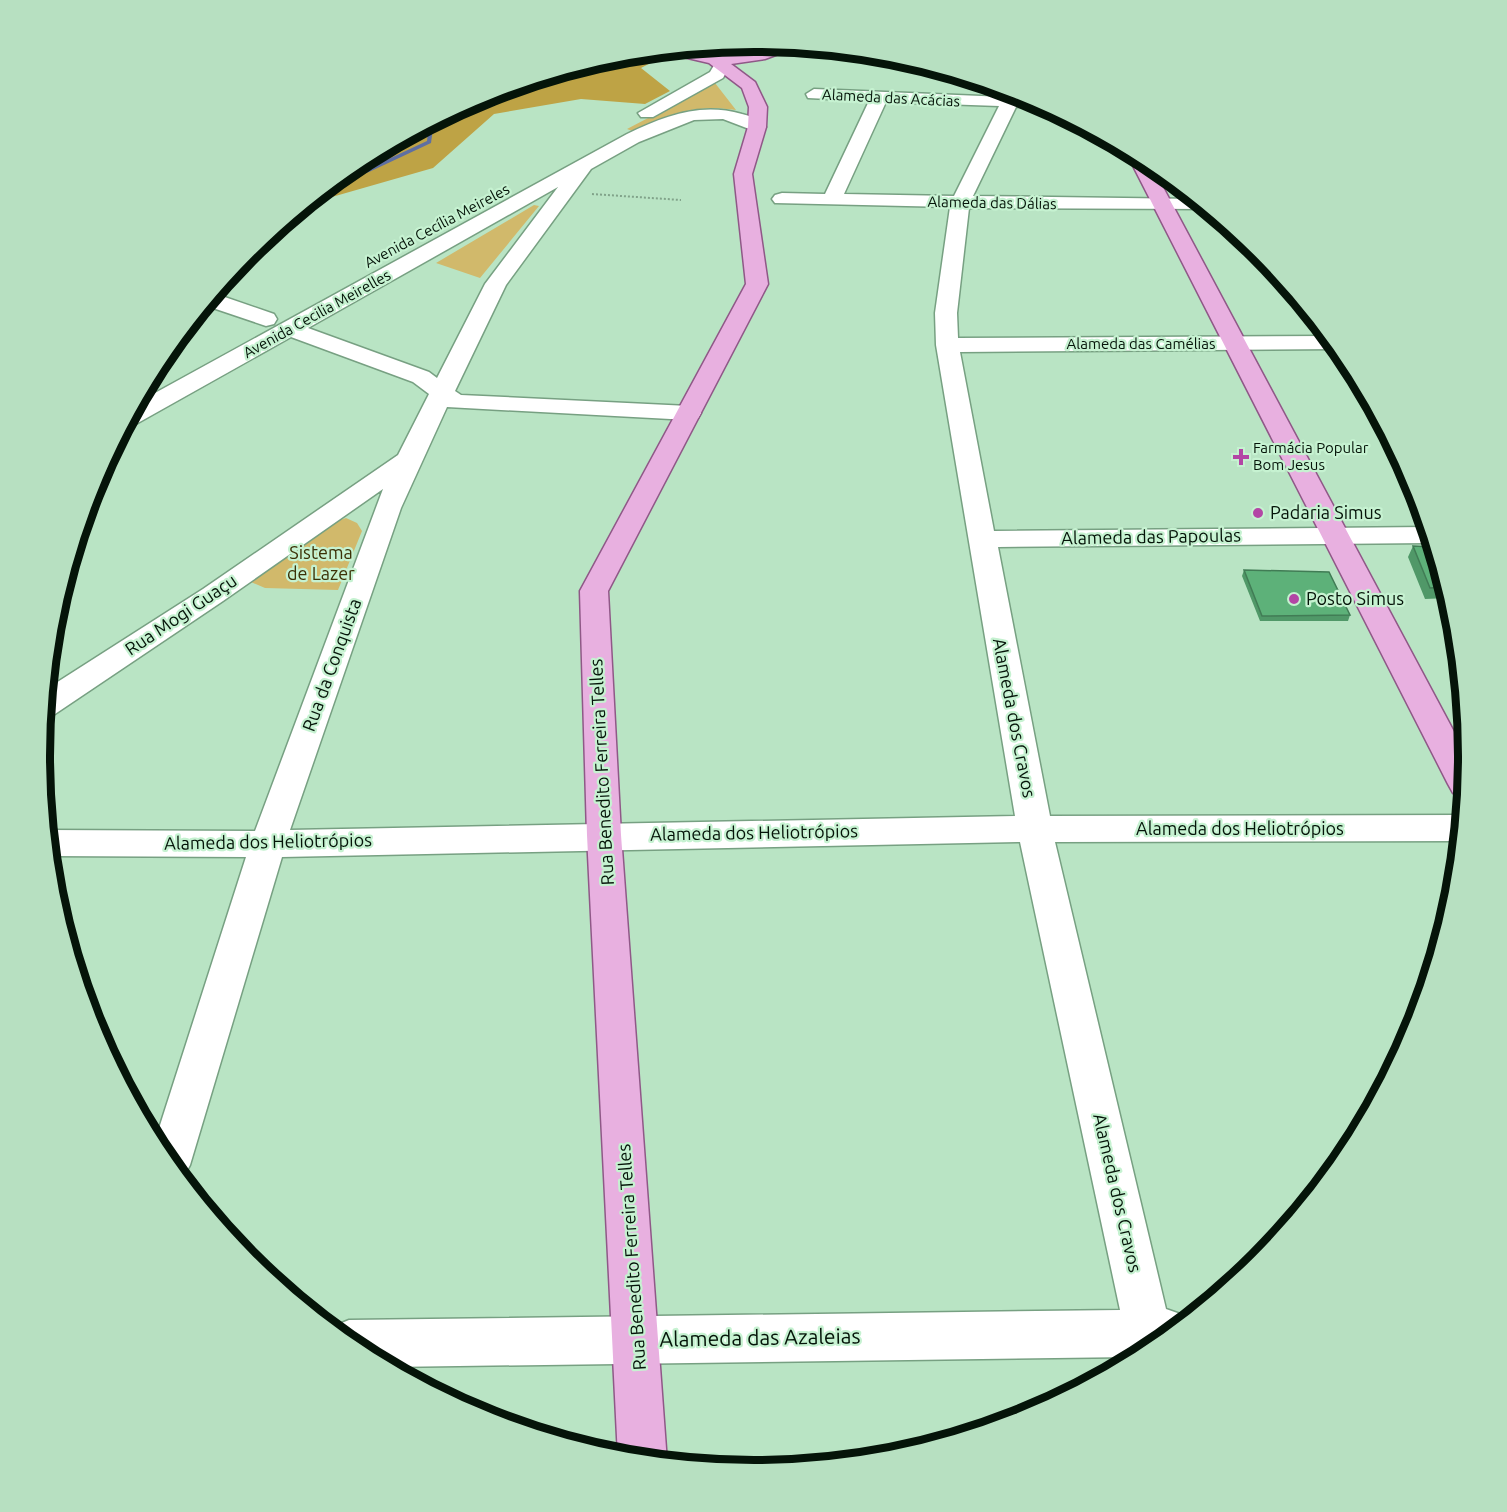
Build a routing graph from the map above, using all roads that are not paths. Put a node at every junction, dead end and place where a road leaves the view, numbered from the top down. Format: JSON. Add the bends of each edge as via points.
{"nodes":[{"id":1,"x":770,"y":53,"type":"edge"},
{"id":2,"x":691,"y":55,"type":"edge"},
{"id":3,"x":719,"y":63,"type":"junction"},
{"id":4,"x":814,"y":94,"type":"dead end"},
{"id":5,"x":880,"y":98,"type":"junction"},
{"id":6,"x":1003,"y":98,"type":"edge"},
{"id":7,"x":1011,"y":101,"type":"edge"},
{"id":8,"x":757,"y":127,"type":"junction"},
{"id":9,"x":612,"y":133,"type":"junction"},
{"id":10,"x":633,"y":138,"type":"junction"},
{"id":11,"x":584,"y":166,"type":"junction"},
{"id":12,"x":1144,"y":170,"type":"edge"},
{"id":13,"x":782,"y":199,"type":"dead end"},
{"id":14,"x":832,"y":200,"type":"junction"},
{"id":15,"x":960,"y":202,"type":"junction"},
{"id":16,"x":1161,"y":205,"type":"junction"},
{"id":17,"x":1192,"y":205,"type":"edge"},
{"id":18,"x":308,"y":296,"type":"dead end"},
{"id":19,"x":216,"y":302,"type":"edge"},
{"id":20,"x":289,"y":318,"type":"junction"},
{"id":21,"x":266,"y":319,"type":"junction"},
{"id":22,"x":246,"y":329,"type":"dead end"},
{"id":23,"x":1233,"y":343,"type":"junction"},
{"id":24,"x":1323,"y":343,"type":"edge"},
{"id":25,"x":947,"y":345,"type":"junction"},
{"id":26,"x":443,"y":392,"type":"junction"},
{"id":27,"x":140,"y":411,"type":"edge"},
{"id":28,"x":689,"y":413,"type":"junction"},
{"id":29,"x":409,"y":459,"type":"junction"},
{"id":30,"x":388,"y":508,"type":"junction"},
{"id":31,"x":318,"y":522,"type":"junction"},
{"id":32,"x":1335,"y":535,"type":"junction"},
{"id":33,"x":1422,"y":535,"type":"edge"},
{"id":34,"x":981,"y":539,"type":"junction"},
{"id":35,"x":52,"y":701,"type":"edge"},
{"id":36,"x":1457,"y":769,"type":"edge"},
{"id":37,"x":1453,"y":828,"type":"edge"},
{"id":38,"x":1035,"y":829,"type":"junction"},
{"id":39,"x":604,"y":835,"type":"junction"},
{"id":40,"x":55,"y":843,"type":"edge"},
{"id":41,"x":268,"y":844,"type":"junction"},
{"id":42,"x":173,"y":1153,"type":"edge"},
{"id":43,"x":1156,"y":1333,"type":"edge"},
{"id":44,"x":1149,"y":1338,"type":"edge"},
{"id":45,"x":638,"y":1340,"type":"junction"},
{"id":46,"x":366,"y":1344,"type":"edge"},
{"id":47,"x":644,"y":1451,"type":"edge"}],
"edges":[{"from":1,"to":3,"type":"main road"},
{"from":2,"to":3,"type":"main road"},
{"from":3,"to":8,"type":"main road","name":"Rua Benedito Ferreira Telles","via":[[739,76],[756,97]]},
{"from":3,"to":9,"type":"street","name":"Avenida Cecília Meireles","via":[[720,72],[711,78]]},
{"from":4,"to":5,"type":"street","name":"Alameda das Acácias"},
{"from":5,"to":6,"type":"street","name":"Alameda das Acácias"},
{"from":5,"to":14,"type":"street"},
{"from":7,"to":15,"type":"street","name":"Alameda dos Cravos"},
{"from":8,"to":10,"type":"street","name":"Avenida Cecilia Meirelles","via":[[740,117],[705,112],[678,117]]},
{"from":8,"to":28,"type":"main road","name":"Rua Benedito Ferreira Telles","via":[[743,174],[757,284]]},
{"from":9,"to":10,"type":"street"},
{"from":9,"to":18,"type":"street","name":"Avenida Cecília Meireles"},
{"from":10,"to":11,"type":"street","name":"Avenida Cecilia Meirelles"},
{"from":11,"to":20,"type":"street","name":"Avenida Cecilia Meirelles"},
{"from":11,"to":26,"type":"street","name":"Rua da Conquista","via":[[496,284]]},
{"from":12,"to":16,"type":"main road"},
{"from":13,"to":14,"type":"street","name":"Alameda das Dálias"},
{"from":14,"to":15,"type":"street","name":"Alameda das Dálias"},
{"from":15,"to":16,"type":"street","name":"Alameda das Dálias"},
{"from":15,"to":25,"type":"street","name":"Alameda dos Cravos","via":[[946,313]]},
{"from":16,"to":17,"type":"street","name":"Alameda das Dálias"},
{"from":16,"to":23,"type":"main road"},
{"from":19,"to":21,"type":"street"},
{"from":20,"to":21,"type":"street"},
{"from":20,"to":26,"type":"street","via":[[421,377]]},
{"from":20,"to":27,"type":"street","name":"Avenida Cecilia Meirelles"},
{"from":21,"to":22,"type":"street"},
{"from":23,"to":24,"type":"street","name":"Alameda das Camélias"},
{"from":23,"to":25,"type":"street","name":"Alameda das Camélias"},
{"from":23,"to":32,"type":"main road"},
{"from":25,"to":34,"type":"street","name":"Alameda dos Cravos"},
{"from":26,"to":28,"type":"street","via":[[454,402]]},
{"from":26,"to":29,"type":"street","name":"Rua da Conquista"},
{"from":28,"to":39,"type":"main road","name":"Rua Benedito Ferreira Telles","via":[[594,591]]},
{"from":29,"to":30,"type":"street","name":"Rua da Conquista"},
{"from":29,"to":31,"type":"street","name":"Rua Mogi Guaçu"},
{"from":30,"to":31,"type":"street","name":"Rua Mogi Guaçu","via":[[356,509]]},
{"from":30,"to":41,"type":"street","name":"Rua da Conquista"},
{"from":31,"to":35,"type":"street","name":"Rua Mogi Guaçu"},
{"from":32,"to":33,"type":"street","name":"Alameda das Papoulas"},
{"from":32,"to":34,"type":"street","name":"Alameda das Papoulas"},
{"from":32,"to":36,"type":"main road"},
{"from":34,"to":38,"type":"street","name":"Alameda dos Cravos"},
{"from":37,"to":38,"type":"street","name":"Alameda dos Heliotrópios"},
{"from":38,"to":39,"type":"street","name":"Alameda dos Heliotrópios"},
{"from":38,"to":43,"type":"street","name":"Alameda dos Cravos"},
{"from":39,"to":41,"type":"street","name":"Alameda dos Heliotrópios"},
{"from":39,"to":45,"type":"main road","name":"Rua Benedito Ferreira Telles"},
{"from":40,"to":41,"type":"street","name":"Alameda dos Heliotrópios"},
{"from":41,"to":42,"type":"street","name":"Rua da Conquista"},
{"from":44,"to":45,"type":"street","name":"Alameda das Azaleias"},
{"from":45,"to":46,"type":"street","name":"Alameda das Azaleias"},
{"from":45,"to":47,"type":"main road","name":"Rua Benedito Ferreira Telles"}]}
